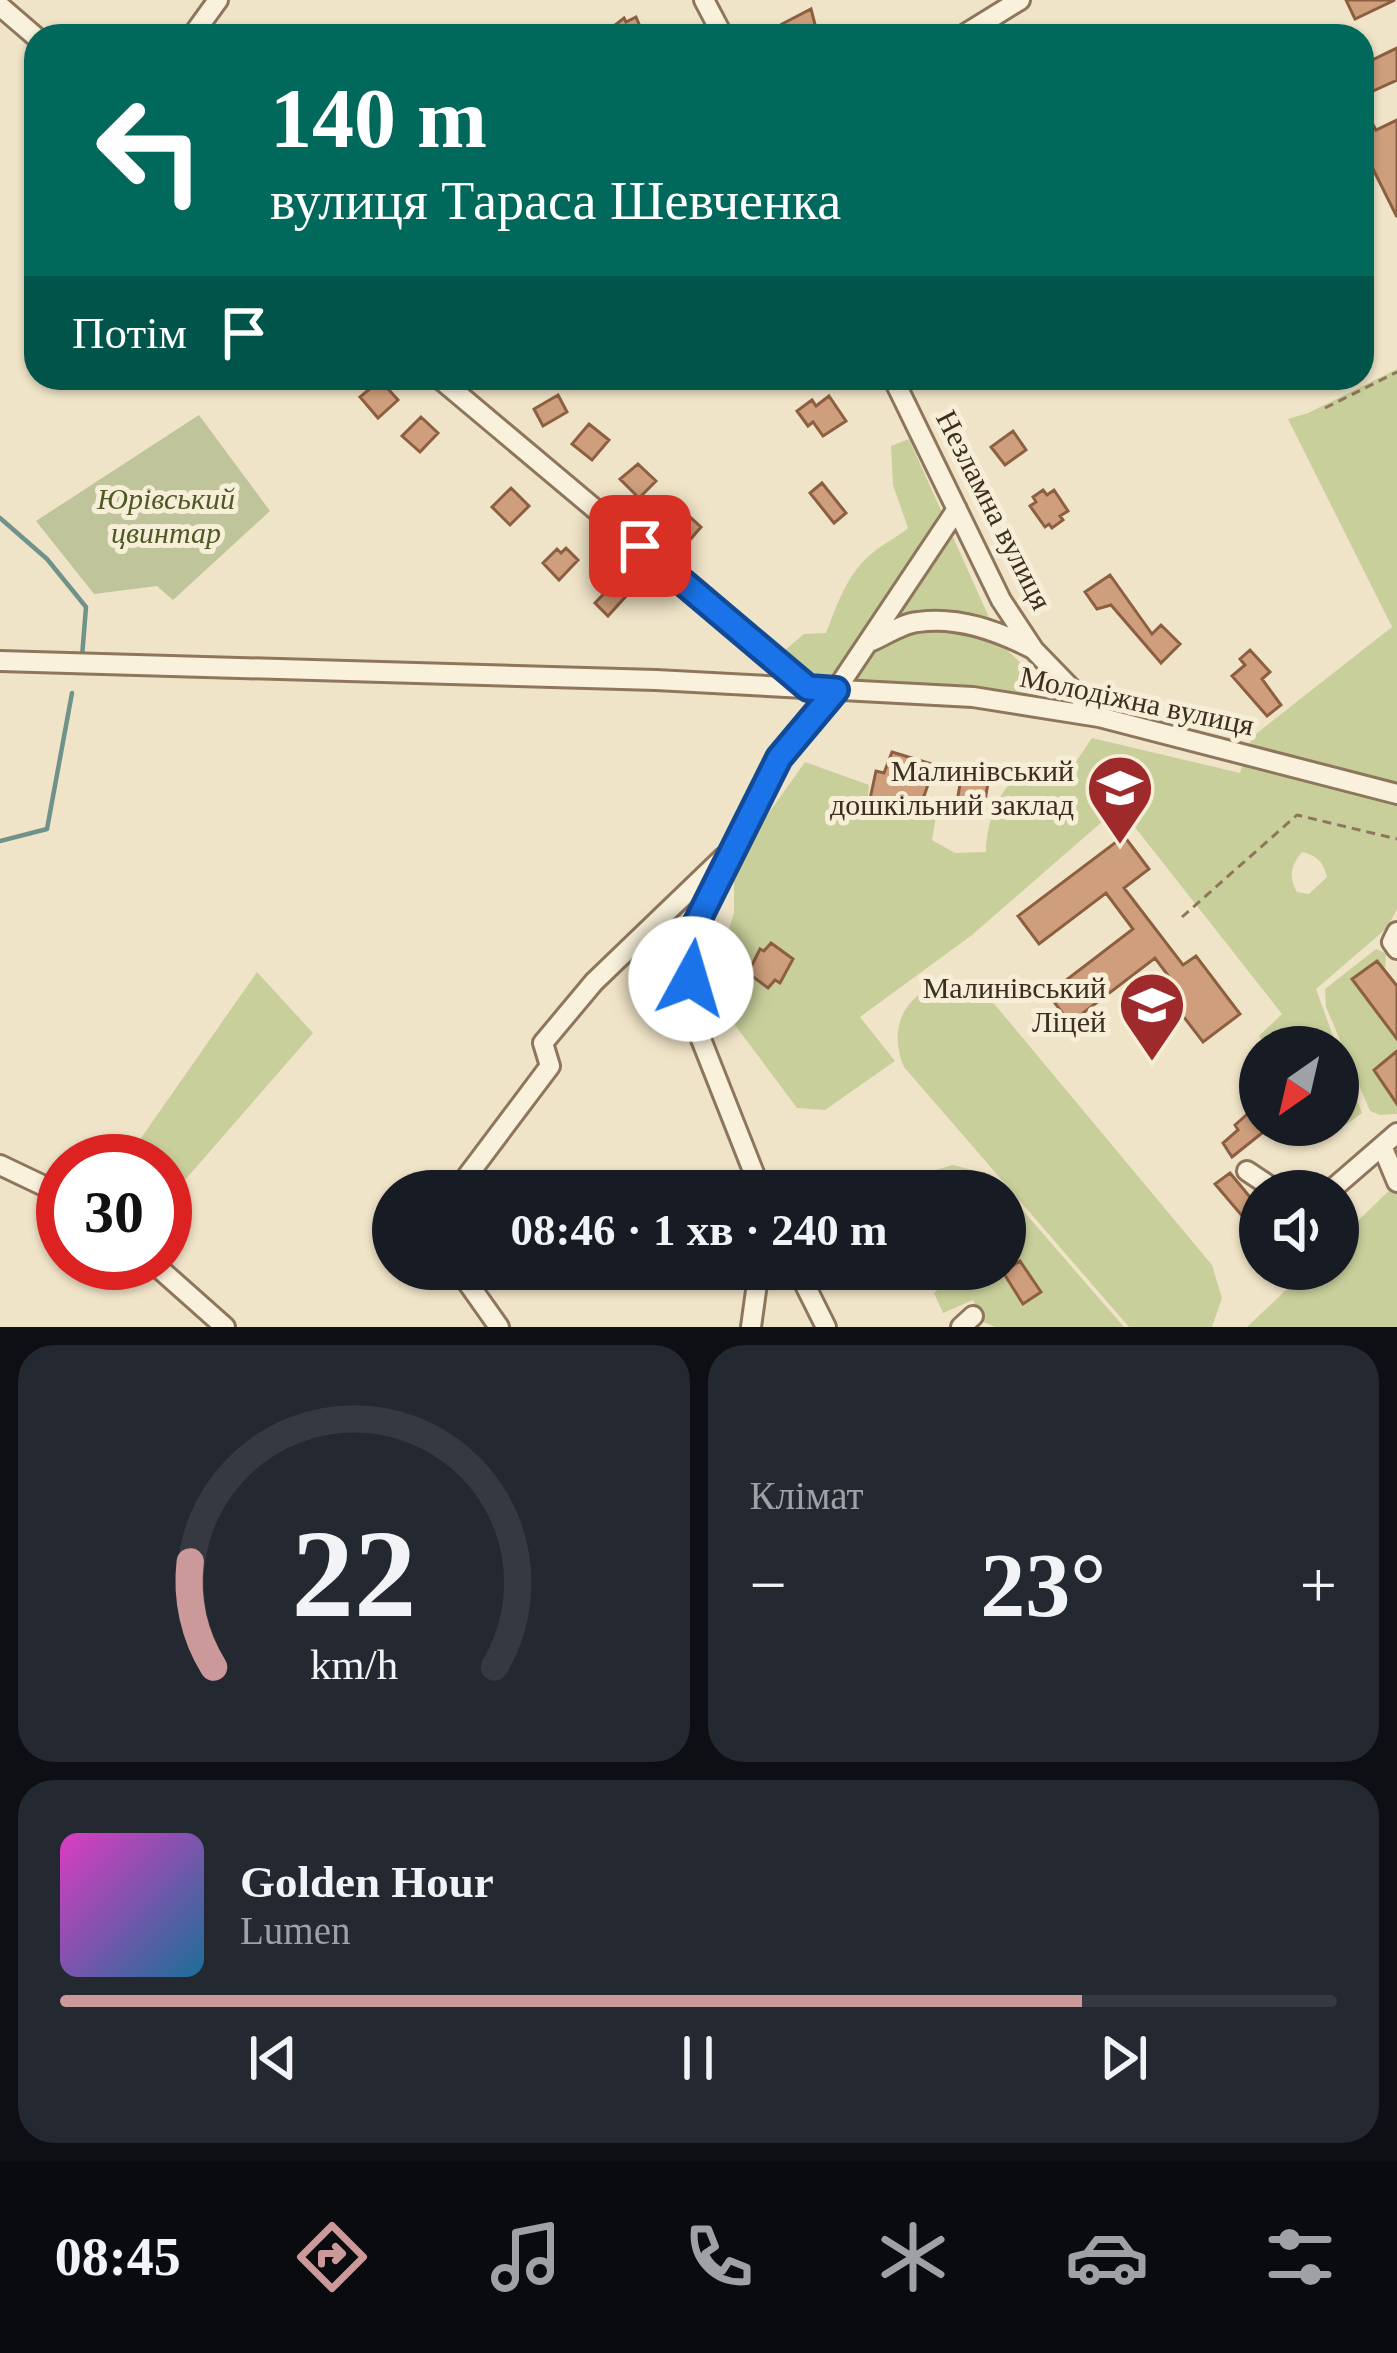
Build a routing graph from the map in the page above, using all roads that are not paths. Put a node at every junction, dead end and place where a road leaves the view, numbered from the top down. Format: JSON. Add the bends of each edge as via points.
{"nodes":[{"id":1,"x":1020,"y":0,"type":"edge"},
{"id":2,"x":0,"y":6,"type":"edge"},
{"id":3,"x":981,"y":24,"type":"edge"},
{"id":4,"x":24,"y":27,"type":"edge"},
{"id":5,"x":454,"y":390,"type":"edge"},
{"id":6,"x":899,"y":390,"type":"edge"},
{"id":7,"x":957,"y":509,"type":"junction"},
{"id":8,"x":868,"y":643,"type":"junction"},
{"id":9,"x":1034,"y":650,"type":"junction"},
{"id":10,"x":0,"y":661,"type":"edge"},
{"id":11,"x":808,"y":688,"type":"junction"},
{"id":12,"x":836,"y":690,"type":"junction"},
{"id":13,"x":1099,"y":717,"type":"junction"},
{"id":14,"x":1397,"y":794,"type":"edge"},
{"id":15,"x":736,"y":845,"type":"junction"},
{"id":16,"x":1397,"y":932,"type":"edge"},
{"id":17,"x":1397,"y":949,"type":"edge"},
{"id":18,"x":1389,"y":1140,"type":"edge"},
{"id":19,"x":0,"y":1165,"type":"edge"},
{"id":20,"x":472,"y":1170,"type":"edge"},
{"id":21,"x":753,"y":1170,"type":"edge"},
{"id":22,"x":1354,"y":1170,"type":"edge"},
{"id":23,"x":1397,"y":1182,"type":"edge"},
{"id":24,"x":36,"y":1183,"type":"edge"},
{"id":25,"x":183,"y":1290,"type":"edge"},
{"id":26,"x":473,"y":1290,"type":"edge"},
{"id":27,"x":756,"y":1290,"type":"edge"},
{"id":28,"x":808,"y":1290,"type":"edge"},
{"id":29,"x":225,"y":1327,"type":"edge"},
{"id":30,"x":499,"y":1327,"type":"edge"},
{"id":31,"x":751,"y":1327,"type":"edge"},
{"id":32,"x":826,"y":1327,"type":"edge"}],
"edges":[{"from":1,"to":3,"type":"street"},
{"from":2,"to":4,"type":"street"},
{"from":5,"to":11,"type":"street"},
{"from":6,"to":7,"type":"street","name":"Незламна вулиця"},
{"from":7,"to":8,"type":"street"},
{"from":7,"to":9,"type":"street","name":"Незламна вулиця"},
{"from":8,"to":9,"type":"street","via":[[914,622],[956,622]]},
{"from":8,"to":12,"type":"street"},
{"from":9,"to":13,"type":"street","name":"Незламна вулиця"},
{"from":10,"to":11,"type":"street","name":"Молодіжна вулиця"},
{"from":11,"to":12,"type":"street","name":"Молодіжна вулиця"},
{"from":12,"to":13,"type":"street","name":"Молодіжна вулиця","via":[[973,697]]},
{"from":12,"to":15,"type":"street","via":[[779,758]]},
{"from":13,"to":14,"type":"street","name":"Молодіжна вулиця"},
{"from":15,"to":20,"type":"street","via":[[542,1043],[550,1066]]},
{"from":15,"to":21,"type":"street","via":[[688,940],[693,1019]]},
{"from":16,"to":17,"type":"street"},
{"from":18,"to":22,"type":"street"},
{"from":18,"to":23,"type":"street"},
{"from":19,"to":24,"type":"street"},
{"from":25,"to":29,"type":"street"},
{"from":26,"to":30,"type":"street"},
{"from":27,"to":31,"type":"street"},
{"from":28,"to":32,"type":"street"}]}
